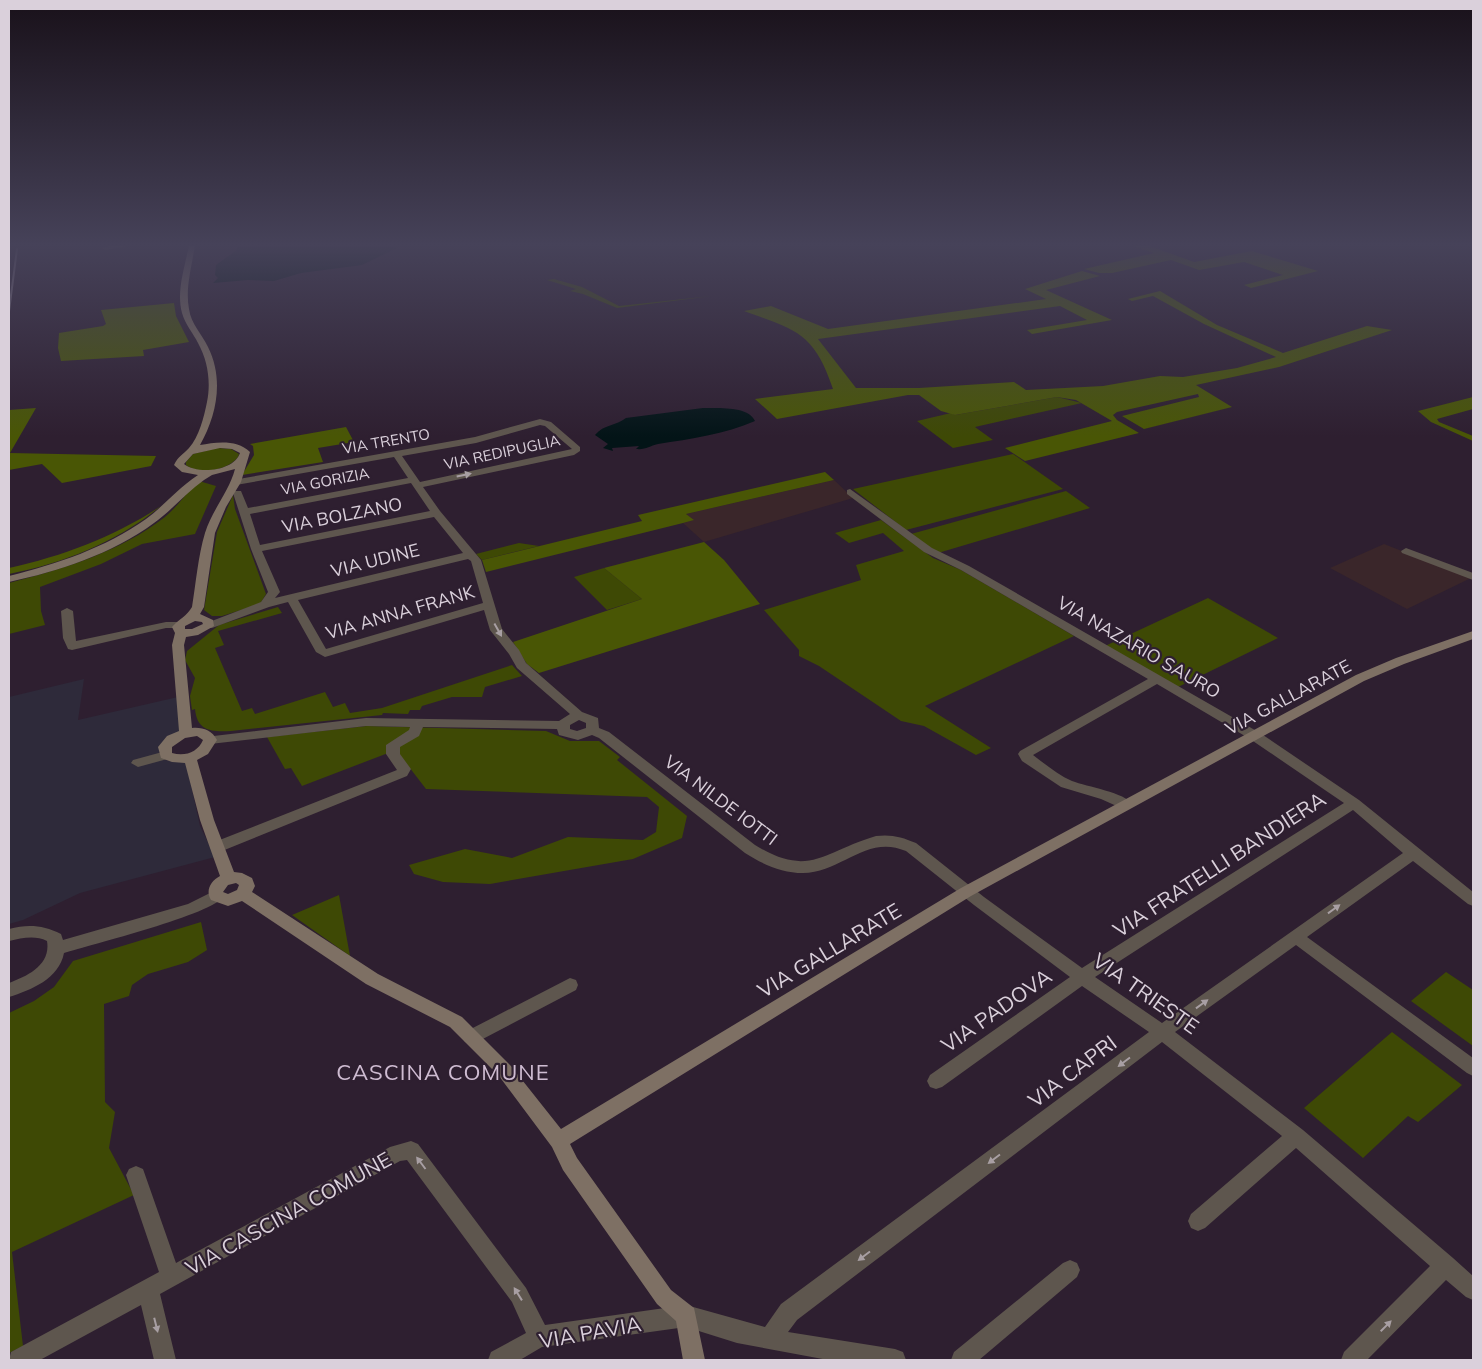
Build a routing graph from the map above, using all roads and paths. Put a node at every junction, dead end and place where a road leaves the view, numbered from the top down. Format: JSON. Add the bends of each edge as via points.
{"nodes":[{"id":1,"x":185,"y":309,"type":"edge"},
{"id":2,"x":540,"y":422,"type":"joint"},
{"id":3,"x":205,"y":430,"type":"junction"},
{"id":4,"x":229,"y":445,"type":"junction"},
{"id":5,"x":192,"y":452,"type":"junction"},
{"id":6,"x":396,"y":454,"type":"junction"},
{"id":7,"x":240,"y":462,"type":"junction"},
{"id":8,"x":182,"y":469,"type":"junction"},
{"id":9,"x":211,"y":473,"type":"junction"},
{"id":10,"x":415,"y":483,"type":"junction"},
{"id":11,"x":237,"y":488,"type":"junction"},
{"id":12,"x":182,"y":490,"type":"junction"},
{"id":13,"x":850,"y":492,"type":"dead end"},
{"id":14,"x":244,"y":512,"type":"junction"},
{"id":15,"x":436,"y":513,"type":"junction"},
{"id":16,"x":256,"y":549,"type":"junction"},
{"id":17,"x":1406,"y":551,"type":"dead end"},
{"id":18,"x":469,"y":556,"type":"junction"},
{"id":19,"x":1473,"y":577,"type":"edge"},
{"id":20,"x":9,"y":579,"type":"edge"},
{"id":21,"x":292,"y":599,"type":"junction"},
{"id":22,"x":265,"y":604,"type":"junction"},
{"id":23,"x":488,"y":605,"type":"junction"},
{"id":24,"x":67,"y":611,"type":"dead end"},
{"id":25,"x":201,"y":618,"type":"junction"},
{"id":26,"x":180,"y":629,"type":"junction"},
{"id":27,"x":194,"y":633,"type":"junction"},
{"id":28,"x":1473,"y":635,"type":"edge"},
{"id":29,"x":180,"y":650,"type":"junction"},
{"id":30,"x":1157,"y":679,"type":"junction"},
{"id":31,"x":578,"y":716,"type":"junction"},
{"id":32,"x":419,"y":722,"type":"junction"},
{"id":33,"x":563,"y":725,"type":"junction"},
{"id":34,"x":592,"y":730,"type":"junction"},
{"id":35,"x":186,"y":733,"type":"junction"},
{"id":36,"x":1255,"y":736,"type":"junction"},
{"id":37,"x":210,"y":740,"type":"junction"},
{"id":38,"x":166,"y":755,"type":"junction"},
{"id":39,"x":190,"y":758,"type":"junction"},
{"id":40,"x":138,"y":763,"type":"dead end"},
{"id":41,"x":1354,"y":803,"type":"junction"},
{"id":42,"x":1126,"y":805,"type":"junction"},
{"id":43,"x":217,"y":848,"type":"junction"},
{"id":44,"x":1413,"y":853,"type":"junction"},
{"id":45,"x":229,"y":879,"type":"junction"},
{"id":46,"x":966,"y":892,"type":"junction"},
{"id":47,"x":243,"y":894,"type":"junction"},
{"id":48,"x":216,"y":896,"type":"junction"},
{"id":49,"x":1473,"y":900,"type":"edge"},
{"id":50,"x":9,"y":935,"type":"edge"},
{"id":51,"x":1296,"y":937,"type":"junction"},
{"id":52,"x":58,"y":948,"type":"junction"},
{"id":53,"x":1082,"y":977,"type":"junction"},
{"id":54,"x":570,"y":985,"type":"dead end"},
{"id":55,"x":9,"y":990,"type":"edge"},
{"id":56,"x":1162,"y":1032,"type":"junction"},
{"id":57,"x":472,"y":1038,"type":"junction"},
{"id":58,"x":1473,"y":1068,"type":"edge"},
{"id":59,"x":936,"y":1081,"type":"dead end"},
{"id":60,"x":1296,"y":1136,"type":"junction"},
{"id":61,"x":559,"y":1141,"type":"junction"},
{"id":62,"x":136,"y":1175,"type":"dead end"},
{"id":63,"x":1198,"y":1221,"type":"dead end"},
{"id":64,"x":1446,"y":1265,"type":"junction"},
{"id":65,"x":1070,"y":1270,"type":"dead end"},
{"id":66,"x":171,"y":1277,"type":"junction"},
{"id":67,"x":148,"y":1290,"type":"junction"},
{"id":68,"x":1473,"y":1290,"type":"edge"},
{"id":69,"x":686,"y":1316,"type":"junction"},
{"id":70,"x":539,"y":1337,"type":"junction"},
{"id":71,"x":771,"y":1338,"type":"junction"},
{"id":72,"x":19,"y":1360,"type":"edge"},
{"id":73,"x":165,"y":1360,"type":"edge"},
{"id":74,"x":499,"y":1360,"type":"edge"},
{"id":75,"x":694,"y":1360,"type":"edge"},
{"id":76,"x":895,"y":1360,"type":"edge"},
{"id":77,"x":962,"y":1360,"type":"edge"},
{"id":78,"x":1352,"y":1360,"type":"edge"}],
"edges":[{"from":1,"to":3,"type":"street","via":[[205,348],[214,378]]},
{"from":2,"to":6,"type":"street","name":"VIA TRENTO","via":[[476,440]]},
{"from":10,"to":2,"type":"street","name":"VIA REDIPUGLIA","one_way":true,"via":[[574,452],[576,449],[548,424]]},
{"from":3,"to":4,"type":"street"},
{"from":3,"to":5,"type":"street"},
{"from":4,"to":5,"type":"street"},
{"from":4,"to":7,"type":"street","via":[[245,452]]},
{"from":5,"to":8,"type":"street","via":[[180,461]]},
{"from":6,"to":10,"type":"street"},
{"from":6,"to":11,"type":"street","name":"VIA TRENTO"},
{"from":7,"to":9,"type":"street"},
{"from":7,"to":11,"type":"street"},
{"from":8,"to":9,"type":"street"},
{"from":8,"to":12,"type":"street"},
{"from":9,"to":11,"type":"street","via":[[230,477]]},
{"from":9,"to":12,"type":"street"},
{"from":10,"to":14,"type":"street","name":"VIA GORIZIA"},
{"from":10,"to":15,"type":"street"},
{"from":11,"to":14,"type":"street"},
{"from":11,"to":25,"type":"street","via":[[221,507],[210,533]]},
{"from":12,"to":20,"type":"street","via":[[159,514],[124,538],[76,560]]},
{"from":13,"to":30,"type":"street","name":"VIA NAZARIO SAURO","via":[[928,550]]},
{"from":14,"to":16,"type":"street"},
{"from":15,"to":16,"type":"street","name":"VIA BOLZANO"},
{"from":15,"to":18,"type":"street"},
{"from":16,"to":22,"type":"street","via":[[274,592]]},
{"from":17,"to":19,"type":"street"},
{"from":18,"to":21,"type":"street","name":"VIA UDINE"},
{"from":18,"to":23,"type":"street","via":[[476,560]]},
{"from":21,"to":22,"type":"street","name":"VIA UDINE"},
{"from":21,"to":23,"type":"street","name":"VIA ANNA FRANK","via":[[325,653]]},
{"from":22,"to":25,"type":"street","name":"VIA UDINE","via":[[228,617]]},
{"from":23,"to":31,"type":"street","one_way":true,"via":[[496,630],[521,665]]},
{"from":24,"to":26,"type":"street","via":[[72,646],[166,625]]},
{"from":25,"to":26,"type":"street"},
{"from":25,"to":27,"type":"street"},
{"from":26,"to":27,"type":"street"},
{"from":26,"to":29,"type":"street"},
{"from":27,"to":29,"type":"street"},
{"from":28,"to":36,"type":"street","name":"VIA GALLARATE","via":[[1360,678]]},
{"from":29,"to":35,"type":"street"},
{"from":30,"to":36,"type":"street","name":"VIA NAZARIO SAURO"},
{"from":30,"to":42,"type":"street","via":[[1025,754],[1066,784]]},
{"from":31,"to":33,"type":"street","via":[[568,719]]},
{"from":31,"to":34,"type":"street","via":[[593,721]]},
{"from":32,"to":33,"type":"street"},
{"from":32,"to":37,"type":"street","via":[[366,722]]},
{"from":32,"to":43,"type":"street","via":[[414,732],[393,745],[393,754],[404,769],[402,773]]},
{"from":33,"to":34,"type":"street","via":[[564,732],[573,736]]},
{"from":34,"to":46,"type":"street","name":"VIA NILDE IOTTI","via":[[604,735],[750,849],[773,862],[812,867],[875,840],[887,839],[911,847]]},
{"from":35,"to":37,"type":"street","via":[[200,732]]},
{"from":35,"to":38,"type":"street","via":[[168,742]]},
{"from":36,"to":41,"type":"street","name":"VIA NAZARIO SAURO"},
{"from":36,"to":42,"type":"street","name":"VIA GALLARATE"},
{"from":37,"to":39,"type":"street","via":[[206,748]]},
{"from":38,"to":39,"type":"street","via":[[176,759]]},
{"from":38,"to":40,"type":"street"},
{"from":39,"to":43,"type":"street"},
{"from":41,"to":44,"type":"street","name":"VIA NAZARIO SAURO"},
{"from":41,"to":53,"type":"street","name":"VIA FRATELLI BANDIERA"},
{"from":42,"to":46,"type":"street","name":"VIA GALLARATE"},
{"from":43,"to":45,"type":"street"},
{"from":44,"to":49,"type":"street","name":"VIA NAZARIO SAURO"},
{"from":51,"to":44,"type":"street","name":"VIA CAPRI","one_way":true},
{"from":45,"to":47,"type":"street","via":[[236,877],[247,882]]},
{"from":45,"to":48,"type":"street","via":[[217,888]]},
{"from":46,"to":53,"type":"street","name":"VIA TRIESTE"},
{"from":46,"to":61,"type":"street","name":"VIA GALLARATE"},
{"from":47,"to":48,"type":"street","via":[[228,900]]},
{"from":47,"to":57,"type":"street","via":[[372,979],[456,1022]]},
{"from":48,"to":52,"type":"street","via":[[193,908]]},
{"from":50,"to":52,"type":"street","via":[[43,931],[55,938]]},
{"from":56,"to":51,"type":"street","name":"VIA CAPRI","one_way":true},
{"from":51,"to":58,"type":"street"},
{"from":52,"to":55,"type":"street","via":[[49,967],[38,978]]},
{"from":53,"to":56,"type":"street","name":"VIA TRIESTE"},
{"from":53,"to":59,"type":"street","name":"VIA PADOVA"},
{"from":54,"to":57,"type":"street"},
{"from":56,"to":60,"type":"street","name":"VIA TRIESTE"},
{"from":56,"to":71,"type":"street","name":"VIA CAPRI","one_way":true,"via":[[789,1312]]},
{"from":57,"to":61,"type":"street","via":[[505,1072]]},
{"from":60,"to":63,"type":"street"},
{"from":60,"to":64,"type":"street","name":"VIA TRIESTE"},
{"from":61,"to":69,"type":"street","via":[[570,1164],[664,1297]]},
{"from":62,"to":66,"type":"street"},
{"from":64,"to":68,"type":"street","name":"VIA TRIESTE"},
{"from":78,"to":64,"type":"street","one_way":true},
{"from":65,"to":77,"type":"street"},
{"from":66,"to":67,"type":"street","name":"VIA CASCINA COMUNE"},
{"from":70,"to":66,"type":"street","name":"VIA CASCINA COMUNE","one_way":true,"via":[[520,1295],[411,1150],[397,1153]]},
{"from":67,"to":72,"type":"street","name":"VIA CASCINA COMUNE"},
{"from":67,"to":73,"type":"street","one_way":true},
{"from":69,"to":70,"type":"street","name":"VIA PAVIA"},
{"from":69,"to":71,"type":"street"},
{"from":69,"to":75,"type":"street"},
{"from":70,"to":74,"type":"street","name":"VIA PAVIA"},
{"from":71,"to":76,"type":"street"}]}
